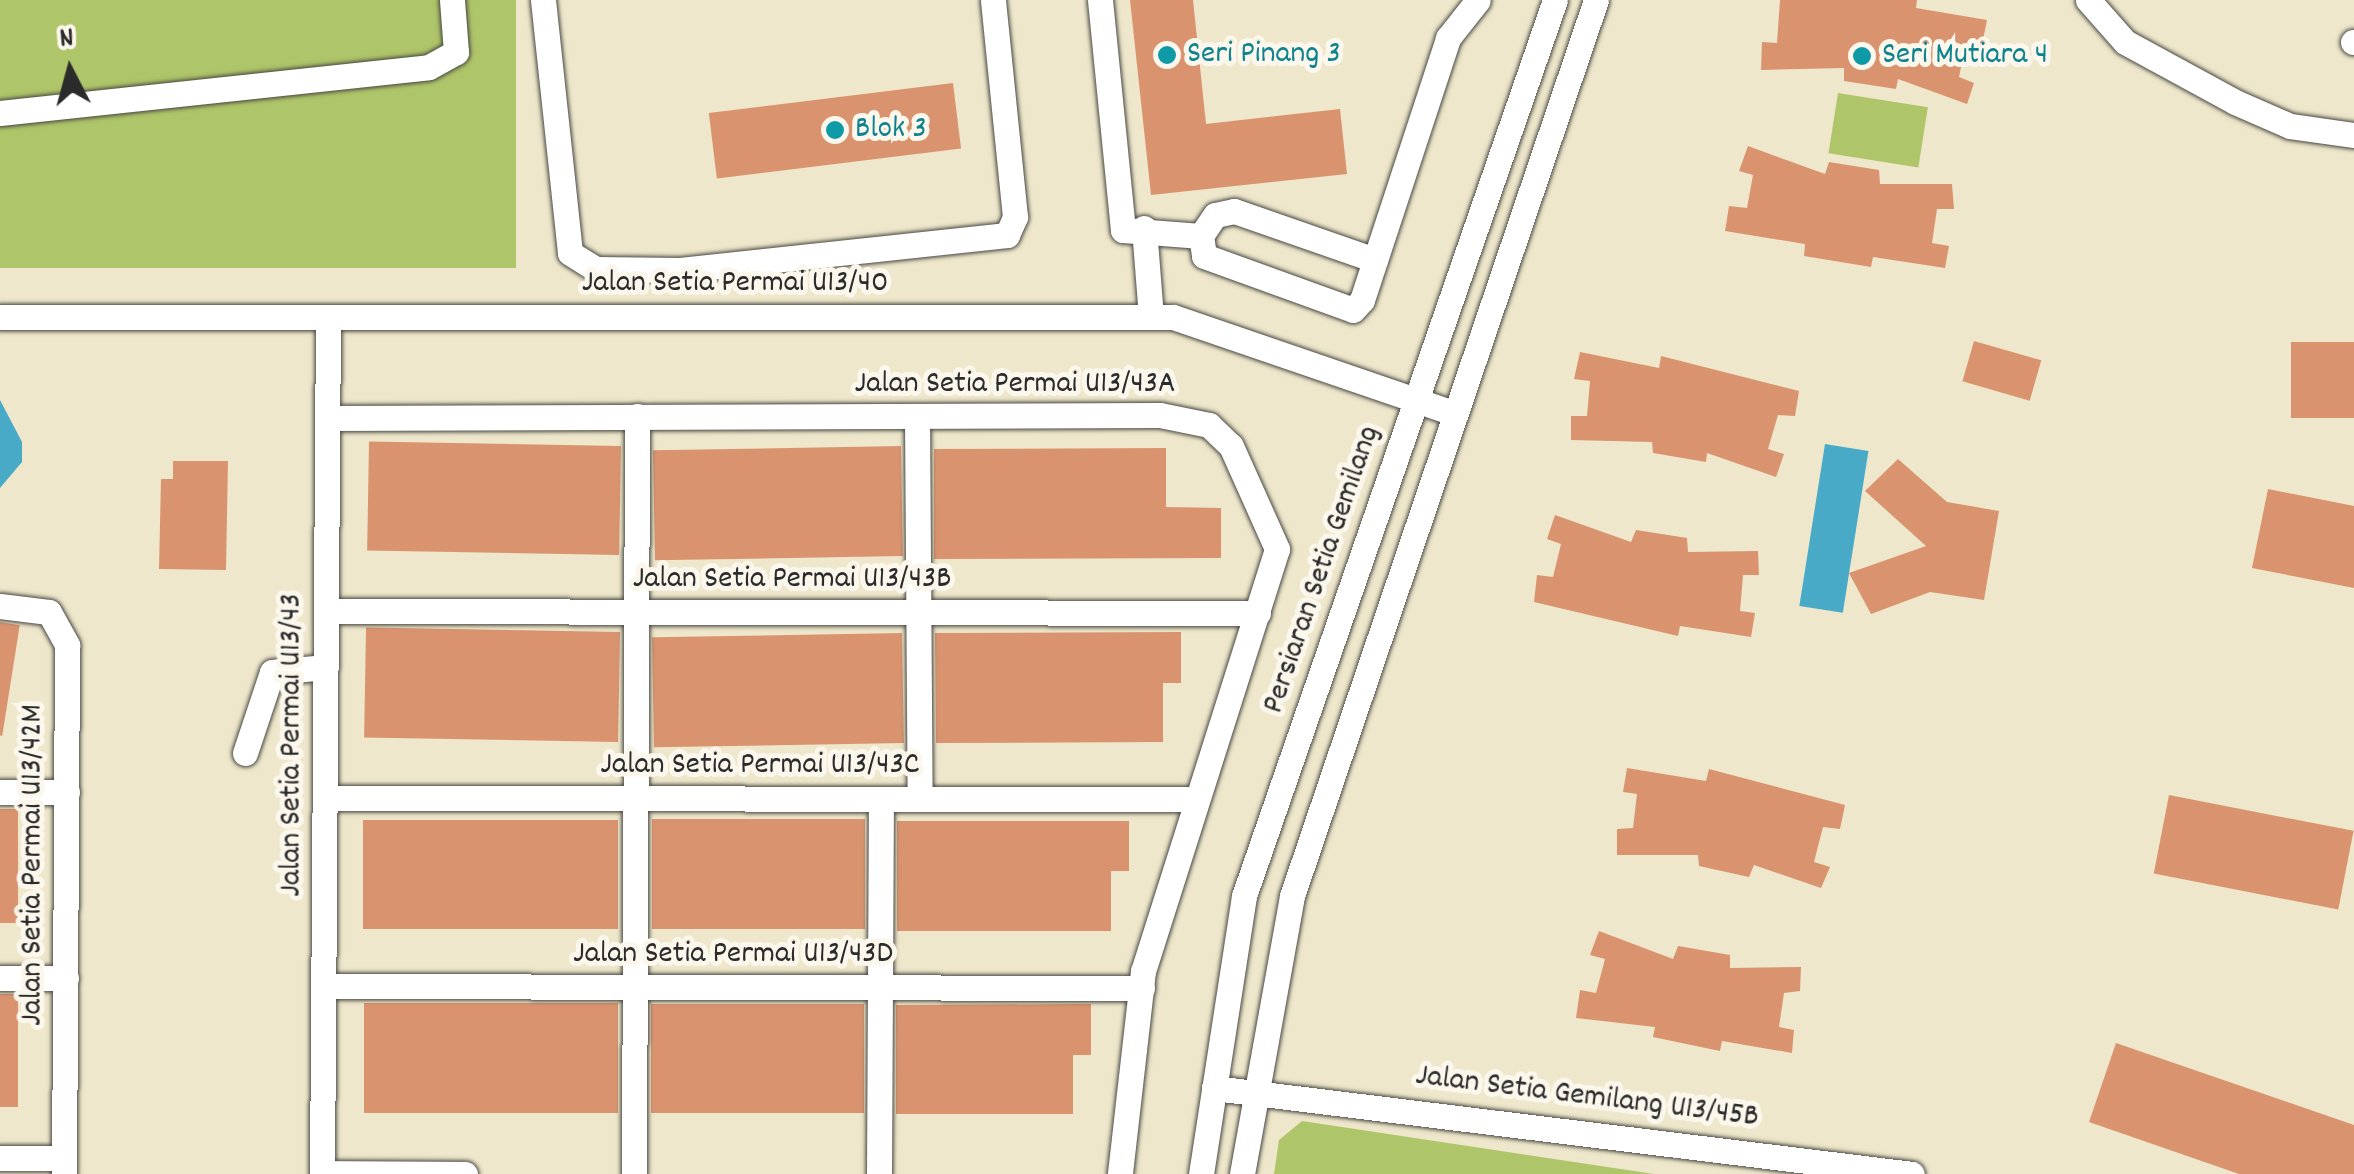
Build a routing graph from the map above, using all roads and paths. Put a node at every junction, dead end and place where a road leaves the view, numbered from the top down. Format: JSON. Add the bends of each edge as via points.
{"nodes":[{"id":1,"x":452,"y":0,"type":"edge"},
{"id":2,"x":543,"y":0,"type":"edge"},
{"id":3,"x":993,"y":0,"type":"edge"},
{"id":4,"x":1100,"y":0,"type":"edge"},
{"id":5,"x":1478,"y":0,"type":"edge"},
{"id":6,"x":1556,"y":0,"type":"edge"},
{"id":7,"x":1596,"y":0,"type":"edge"},
{"id":8,"x":2088,"y":0,"type":"edge"},
{"id":9,"x":0,"y":112,"type":"edge"},
{"id":10,"x":2354,"y":136,"type":"edge"},
{"id":11,"x":1134,"y":229,"type":"junction"},
{"id":12,"x":1201,"y":236,"type":"junction"},
{"id":13,"x":1375,"y":260,"type":"junction"},
{"id":14,"x":0,"y":316,"type":"edge"},
{"id":15,"x":1152,"y":316,"type":"junction"},
{"id":16,"x":328,"y":317,"type":"junction"},
{"id":17,"x":1416,"y":400,"type":"junction"},
{"id":18,"x":1454,"y":413,"type":"junction"},
{"id":19,"x":636,"y":416,"type":"junction"},
{"id":20,"x":918,"y":417,"type":"junction"},
{"id":21,"x":327,"y":418,"type":"junction"},
{"id":22,"x":0,"y":606,"type":"edge"},
{"id":23,"x":326,"y":611,"type":"junction"},
{"id":24,"x":636,"y":612,"type":"junction"},
{"id":25,"x":919,"y":612,"type":"junction"},
{"id":26,"x":1258,"y":613,"type":"junction"},
{"id":27,"x":326,"y":667,"type":"junction"},
{"id":28,"x":245,"y":753,"type":"dead end"},
{"id":29,"x":0,"y":792,"type":"edge"},
{"id":30,"x":66,"y":792,"type":"junction"},
{"id":31,"x":325,"y":798,"type":"junction"},
{"id":32,"x":635,"y":798,"type":"junction"},
{"id":33,"x":881,"y":799,"type":"junction"},
{"id":34,"x":920,"y":799,"type":"junction"},
{"id":35,"x":1194,"y":799,"type":"junction"},
{"id":36,"x":0,"y":978,"type":"edge"},
{"id":37,"x":66,"y":978,"type":"junction"},
{"id":38,"x":324,"y":986,"type":"junction"},
{"id":39,"x":634,"y":987,"type":"junction"},
{"id":40,"x":880,"y":988,"type":"junction"},
{"id":41,"x":1142,"y":988,"type":"junction"},
{"id":42,"x":1214,"y":1088,"type":"junction"},
{"id":43,"x":1254,"y":1090,"type":"junction"},
{"id":44,"x":0,"y":1158,"type":"edge"},
{"id":45,"x":63,"y":1166,"type":"edge"},
{"id":46,"x":322,"y":1174,"type":"edge"},
{"id":47,"x":464,"y":1174,"type":"edge"},
{"id":48,"x":634,"y":1174,"type":"edge"},
{"id":49,"x":879,"y":1174,"type":"edge"},
{"id":50,"x":1120,"y":1174,"type":"edge"},
{"id":51,"x":1201,"y":1174,"type":"edge"},
{"id":52,"x":1242,"y":1174,"type":"edge"},
{"id":53,"x":1912,"y":1174,"type":"edge"}],
"edges":[{"from":1,"to":9,"type":"street","via":[[456,52],[429,68]]},
{"from":2,"to":3,"type":"street","via":[[574,261],[596,269],[680,270],[1000,239],[1014,228]]},
{"from":4,"to":11,"type":"street"},
{"from":5,"to":13,"type":"street","via":[[1448,38]]},
{"from":6,"to":17,"type":"street","name":"Persiaran Setia Gemilang"},
{"from":7,"to":18,"type":"street"},
{"from":8,"to":10,"type":"street","via":[[2125,42],[2236,102],[2290,126]]},
{"from":11,"to":12,"type":"street"},
{"from":11,"to":15,"type":"street"},
{"from":12,"to":13,"type":"street","via":[[1215,215],[1234,211]]},
{"from":12,"to":13,"type":"street","via":[[1204,256],[1339,310],[1362,300]]},
{"from":14,"to":16,"type":"street","name":"Jalan Setia Permai U13/40"},
{"from":15,"to":16,"type":"street","name":"Jalan Setia Permai U13/40"},
{"from":15,"to":17,"type":"street","name":"Jalan Setia Permai U13/40","via":[[1228,332]]},
{"from":16,"to":21,"type":"street","name":"Jalan Setia Permai U13/43"},
{"from":17,"to":18,"type":"street","name":"Jalan Setia Permai U13/40"},
{"from":17,"to":42,"type":"street","name":"Persiaran Setia Gemilang","via":[[1244,896]]},
{"from":18,"to":43,"type":"street","via":[[1292,896]]},
{"from":19,"to":20,"type":"street","name":"Jalan Setia Permai U13/43A"},
{"from":19,"to":21,"type":"street","name":"Jalan Setia Permai U13/43A"},
{"from":19,"to":24,"type":"street"},
{"from":20,"to":25,"type":"street"},
{"from":20,"to":26,"type":"street","name":"Jalan Setia Permai U13/43A","via":[[1160,415],[1208,426],[1232,446],[1276,533]]},
{"from":21,"to":23,"type":"street","name":"Jalan Setia Permai U13/43"},
{"from":22,"to":30,"type":"street","name":"Jalan Setia Permai U13/42M","via":[[37,606],[65,633]]},
{"from":23,"to":24,"type":"street","name":"Jalan Setia Permai U13/43B"},
{"from":23,"to":27,"type":"street","name":"Jalan Setia Permai U13/43"},
{"from":24,"to":25,"type":"street","name":"Jalan Setia Permai U13/43B"},
{"from":24,"to":32,"type":"street"},
{"from":25,"to":26,"type":"street","name":"Jalan Setia Permai U13/43B"},
{"from":25,"to":34,"type":"street"},
{"from":26,"to":35,"type":"street","name":"Jalan Setia Permai U13/43A"},
{"from":27,"to":28,"type":"street","via":[[272,672]]},
{"from":27,"to":31,"type":"street","name":"Jalan Setia Permai U13/43"},
{"from":29,"to":30,"type":"street"},
{"from":30,"to":37,"type":"street","name":"Jalan Setia Permai U13/42M"},
{"from":31,"to":32,"type":"street","name":"Jalan Setia Permai U13/43C"},
{"from":31,"to":38,"type":"street","name":"Jalan Setia Permai U13/43"},
{"from":32,"to":33,"type":"street","name":"Jalan Setia Permai U13/43C"},
{"from":32,"to":39,"type":"street"},
{"from":33,"to":34,"type":"street","name":"Jalan Setia Permai U13/43C"},
{"from":33,"to":40,"type":"street"},
{"from":34,"to":35,"type":"street","name":"Jalan Setia Permai U13/43C"},
{"from":35,"to":41,"type":"street","name":"Jalan Setia Permai U13/43A"},
{"from":36,"to":37,"type":"street"},
{"from":37,"to":45,"type":"street","name":"Jalan Setia Permai U13/42M"},
{"from":38,"to":39,"type":"street","name":"Jalan Setia Permai U13/43D"},
{"from":38,"to":46,"type":"street","name":"Jalan Setia Permai U13/43"},
{"from":39,"to":40,"type":"street","name":"Jalan Setia Permai U13/43D"},
{"from":39,"to":48,"type":"street"},
{"from":40,"to":41,"type":"street","name":"Jalan Setia Permai U13/43D"},
{"from":40,"to":49,"type":"street"},
{"from":41,"to":50,"type":"street","name":"Jalan Setia Permai U13/43A"},
{"from":42,"to":43,"type":"street","name":"Jalan Setia Gemilang U13/45B"},
{"from":42,"to":51,"type":"street","name":"Persiaran Setia Gemilang"},
{"from":43,"to":52,"type":"street"},
{"from":43,"to":53,"type":"street","name":"Jalan Setia Gemilang U13/45B"},
{"from":44,"to":45,"type":"street"},
{"from":46,"to":47,"type":"street"}]}
